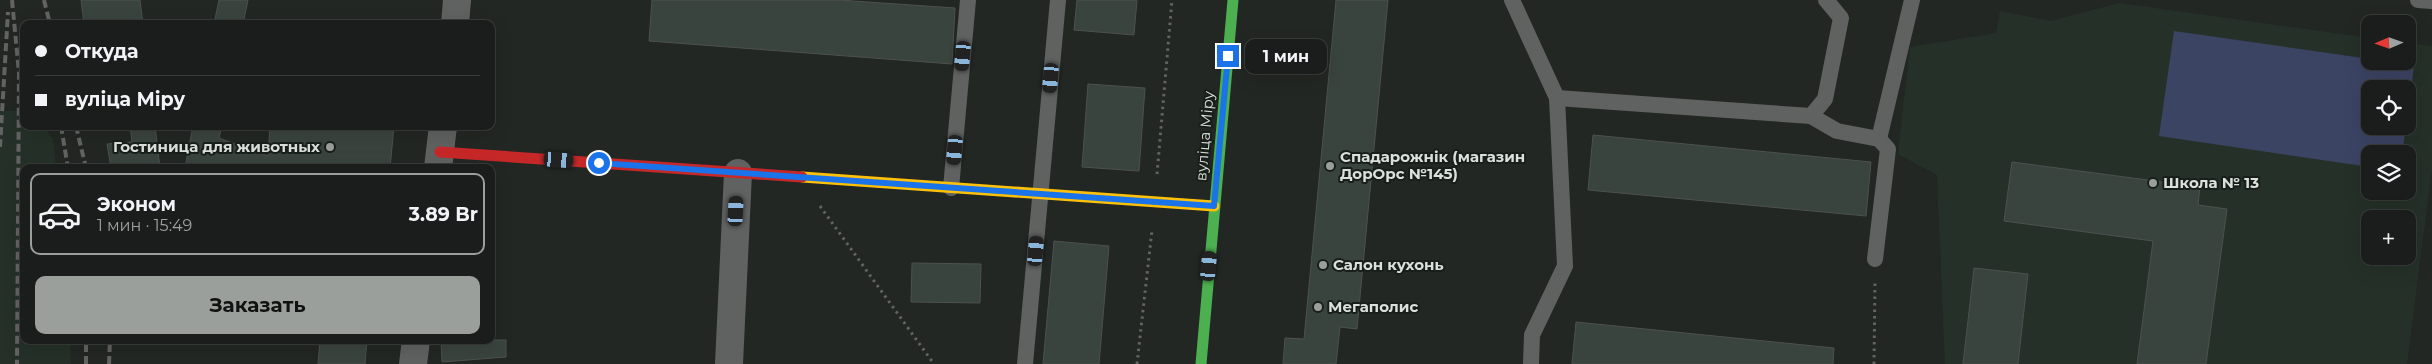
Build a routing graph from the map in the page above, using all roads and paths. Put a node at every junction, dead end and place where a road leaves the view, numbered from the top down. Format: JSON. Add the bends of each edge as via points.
{"nodes":[{"id":1,"x":457,"y":0,"type":"edge"},
{"id":2,"x":968,"y":0,"type":"edge"},
{"id":3,"x":1058,"y":0,"type":"edge"},
{"id":4,"x":1233,"y":0,"type":"edge"},
{"id":5,"x":1512,"y":0,"type":"edge"},
{"id":6,"x":1826,"y":0,"type":"edge"},
{"id":7,"x":1912,"y":0,"type":"edge"},
{"id":8,"x":2418,"y":0,"type":"edge"},
{"id":9,"x":2432,"y":1,"type":"edge"},
{"id":10,"x":455,"y":20,"type":"edge"},
{"id":11,"x":1557,"y":98,"type":"junction"},
{"id":12,"x":1811,"y":116,"type":"junction"},
{"id":13,"x":1879,"y":139,"type":"junction"},
{"id":14,"x":440,"y":148,"type":"edge"},
{"id":15,"x":738,"y":173,"type":"junction"},
{"id":16,"x":800,"y":177,"type":"junction"},
{"id":17,"x":951,"y":188,"type":"junction"},
{"id":18,"x":1041,"y":194,"type":"junction"},
{"id":19,"x":1214,"y":206,"type":"junction"},
{"id":20,"x":1875,"y":259,"type":"joint"},
{"id":21,"x":416,"y":344,"type":"edge"},
{"id":22,"x":413,"y":364,"type":"edge"},
{"id":23,"x":729,"y":364,"type":"edge"},
{"id":24,"x":934,"y":364,"type":"edge"},
{"id":25,"x":1025,"y":364,"type":"edge"},
{"id":26,"x":1201,"y":364,"type":"edge"},
{"id":27,"x":1531,"y":364,"type":"edge"},
{"id":28,"x":1874,"y":364,"type":"edge"}],
"edges":[{"from":1,"to":10,"type":"street"},
{"from":2,"to":17,"type":"lane"},
{"from":3,"to":18,"type":"lane"},
{"from":4,"to":19,"type":"street","name":"вуліца Міру"},
{"from":5,"to":11,"type":"lane"},
{"from":6,"to":12,"type":"lane","via":[[1841,18],[1825,99]]},
{"from":7,"to":13,"type":"lane"},
{"from":8,"to":9,"type":"lane"},
{"from":11,"to":12,"type":"lane"},
{"from":11,"to":27,"type":"lane","via":[[1565,266],[1532,335]]},
{"from":12,"to":13,"type":"lane","via":[[1837,131]]},
{"from":13,"to":20,"type":"lane","via":[[1888,149]]},
{"from":14,"to":15,"type":"street"},
{"from":15,"to":16,"type":"street"},
{"from":15,"to":23,"type":"street"},
{"from":16,"to":17,"type":"street"},
{"from":16,"to":24,"type":"path"},
{"from":17,"to":18,"type":"street"},
{"from":18,"to":19,"type":"street"},
{"from":18,"to":25,"type":"lane"},
{"from":19,"to":26,"type":"street","name":"вуліца Міру"},
{"from":20,"to":28,"type":"path"},
{"from":21,"to":22,"type":"street"}]}
